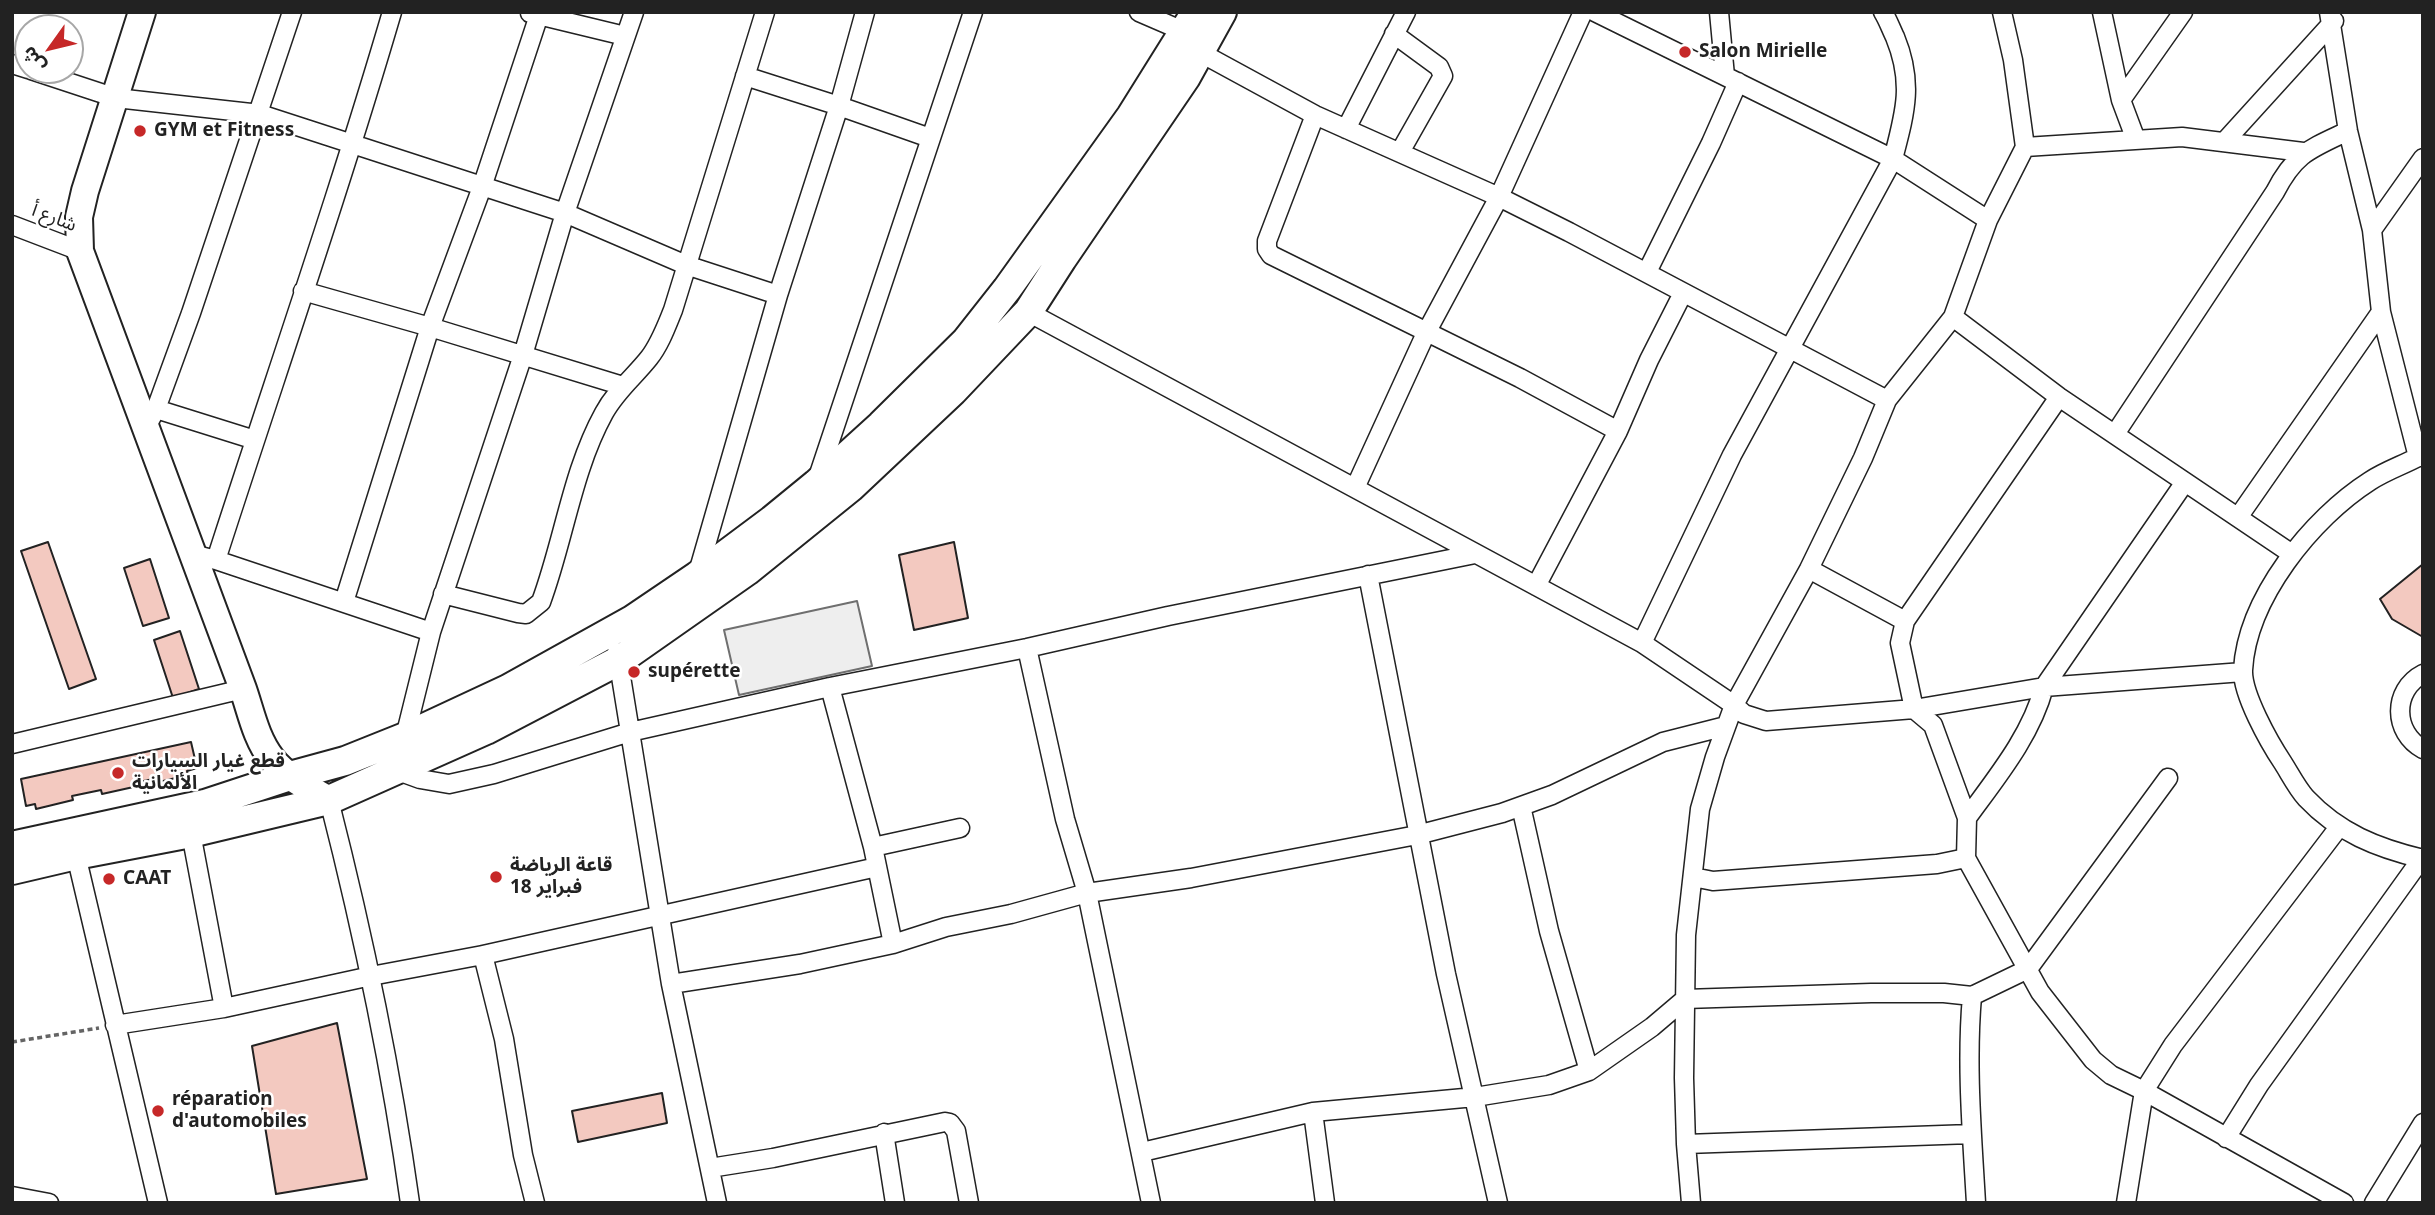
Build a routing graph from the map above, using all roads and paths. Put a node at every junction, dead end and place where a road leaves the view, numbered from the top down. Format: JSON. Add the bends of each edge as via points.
{"nodes":[{"id":1,"x":142,"y":12,"type":"edge"},
{"id":2,"x":292,"y":12,"type":"edge"},
{"id":3,"x":392,"y":12,"type":"edge"},
{"id":4,"x":634,"y":12,"type":"edge"},
{"id":5,"x":765,"y":12,"type":"edge"},
{"id":6,"x":865,"y":12,"type":"edge"},
{"id":7,"x":973,"y":12,"type":"edge"},
{"id":8,"x":1139,"y":12,"type":"edge"},
{"id":9,"x":1222,"y":12,"type":"edge"},
{"id":10,"x":1406,"y":12,"type":"edge"},
{"id":11,"x":1583,"y":12,"type":"edge"},
{"id":12,"x":1595,"y":12,"type":"edge"},
{"id":13,"x":1719,"y":12,"type":"edge"},
{"id":14,"x":1883,"y":12,"type":"edge"},
{"id":15,"x":2002,"y":12,"type":"edge"},
{"id":16,"x":2102,"y":12,"type":"edge"},
{"id":17,"x":2183,"y":12,"type":"edge"},
{"id":18,"x":536,"y":13,"type":"edge"},
{"id":19,"x":2333,"y":17,"type":"edge"},
{"id":20,"x":1628,"y":20,"type":"edge"},
{"id":21,"x":1197,"y":34,"type":"edge"},
{"id":22,"x":1394,"y":34,"type":"junction"},
{"id":23,"x":625,"y":36,"type":"junction"},
{"id":24,"x":745,"y":76,"type":"junction"},
{"id":25,"x":1732,"y":79,"type":"junction"},
{"id":26,"x":74,"y":84,"type":"edge"},
{"id":27,"x":116,"y":98,"type":"junction"},
{"id":28,"x":2121,"y":100,"type":"junction"},
{"id":29,"x":839,"y":106,"type":"junction"},
{"id":30,"x":260,"y":114,"type":"junction"},
{"id":31,"x":1315,"y":116,"type":"junction"},
{"id":32,"x":1346,"y":129,"type":"junction"},
{"id":33,"x":2348,"y":131,"type":"junction"},
{"id":34,"x":930,"y":138,"type":"junction"},
{"id":35,"x":2136,"y":140,"type":"junction"},
{"id":36,"x":2225,"y":141,"type":"junction"},
{"id":37,"x":353,"y":146,"type":"junction"},
{"id":38,"x":2025,"y":147,"type":"junction"},
{"id":39,"x":1400,"y":152,"type":"junction"},
{"id":40,"x":2303,"y":152,"type":"junction"},
{"id":41,"x":2423,"y":158,"type":"edge"},
{"id":42,"x":1893,"y":159,"type":"junction"},
{"id":43,"x":482,"y":187,"type":"junction"},
{"id":44,"x":1499,"y":197,"type":"junction"},
{"id":45,"x":565,"y":213,"type":"junction"},
{"id":46,"x":1988,"y":220,"type":"junction"},
{"id":47,"x":12,"y":225,"type":"edge"},
{"id":48,"x":2372,"y":230,"type":"junction"},
{"id":49,"x":80,"y":251,"type":"junction"},
{"id":50,"x":686,"y":265,"type":"junction"},
{"id":51,"x":1647,"y":272,"type":"junction"},
{"id":52,"x":303,"y":290,"type":"junction"},
{"id":53,"x":1683,"y":293,"type":"junction"},
{"id":54,"x":778,"y":295,"type":"junction"},
{"id":55,"x":1028,"y":312,"type":"junction"},
{"id":56,"x":2381,"y":312,"type":"junction"},
{"id":57,"x":1953,"y":317,"type":"junction"},
{"id":58,"x":430,"y":327,"type":"junction"},
{"id":59,"x":1426,"y":333,"type":"junction"},
{"id":60,"x":1789,"y":348,"type":"junction"},
{"id":61,"x":523,"y":355,"type":"junction"},
{"id":62,"x":623,"y":386,"type":"junction"},
{"id":63,"x":2059,"y":397,"type":"junction"},
{"id":64,"x":1887,"y":400,"type":"junction"},
{"id":65,"x":151,"y":419,"type":"junction"},
{"id":66,"x":1618,"y":431,"type":"junction"},
{"id":67,"x":2115,"y":434,"type":"junction"},
{"id":68,"x":255,"y":440,"type":"junction"},
{"id":69,"x":2420,"y":457,"type":"edge"},
{"id":70,"x":2185,"y":482,"type":"junction"},
{"id":71,"x":816,"y":484,"type":"junction"},
{"id":72,"x":1355,"y":488,"type":"junction"},
{"id":73,"x":2239,"y":516,"type":"junction"},
{"id":74,"x":1475,"y":554,"type":"junction"},
{"id":75,"x":2292,"y":554,"type":"junction"},
{"id":76,"x":204,"y":557,"type":"junction"},
{"id":77,"x":1809,"y":569,"type":"junction"},
{"id":78,"x":1368,"y":575,"type":"junction"},
{"id":79,"x":697,"y":576,"type":"junction"},
{"id":80,"x":1536,"y":586,"type":"junction"},
{"id":81,"x":443,"y":594,"type":"junction"},
{"id":82,"x":344,"y":602,"type":"junction"},
{"id":83,"x":1905,"y":621,"type":"junction"},
{"id":84,"x":431,"y":632,"type":"junction"},
{"id":85,"x":611,"y":632,"type":"junction"},
{"id":86,"x":1642,"y":643,"type":"junction"},
{"id":87,"x":1027,"y":648,"type":"junction"},
{"id":88,"x":620,"y":660,"type":"junction"},
{"id":89,"x":2243,"y":672,"type":"junction"},
{"id":90,"x":2423,"y":674,"type":"edge"},
{"id":91,"x":830,"y":687,"type":"junction"},
{"id":92,"x":2044,"y":687,"type":"junction"},
{"id":93,"x":243,"y":688,"type":"junction"},
{"id":94,"x":1734,"y":705,"type":"junction"},
{"id":95,"x":1914,"y":709,"type":"junction"},
{"id":96,"x":1726,"y":726,"type":"junction"},
{"id":97,"x":630,"y":732,"type":"junction"},
{"id":98,"x":405,"y":737,"type":"junction"},
{"id":99,"x":12,"y":744,"type":"edge"},
{"id":100,"x":2423,"y":749,"type":"edge"},
{"id":101,"x":398,"y":771,"type":"junction"},
{"id":102,"x":290,"y":776,"type":"junction"},
{"id":103,"x":2168,"y":778,"type":"dead end"},
{"id":104,"x":329,"y":800,"type":"junction"},
{"id":105,"x":1521,"y":806,"type":"junction"},
{"id":106,"x":1967,"y":818,"type":"junction"},
{"id":107,"x":2339,"y":827,"type":"junction"},
{"id":108,"x":960,"y":828,"type":"dead end"},
{"id":109,"x":191,"y":833,"type":"junction"},
{"id":110,"x":1417,"y":835,"type":"junction"},
{"id":111,"x":12,"y":845,"type":"edge"},
{"id":112,"x":873,"y":847,"type":"junction"},
{"id":113,"x":76,"y":855,"type":"junction"},
{"id":114,"x":1966,"y":858,"type":"junction"},
{"id":115,"x":2422,"y":859,"type":"edge"},
{"id":116,"x":877,"y":867,"type":"junction"},
{"id":117,"x":12,"y":870,"type":"edge"},
{"id":118,"x":1693,"y":877,"type":"junction"},
{"id":119,"x":1087,"y":893,"type":"junction"},
{"id":120,"x":659,"y":917,"type":"junction"},
{"id":121,"x":893,"y":944,"type":"junction"},
{"id":122,"x":483,"y":955,"type":"junction"},
{"id":123,"x":2028,"y":969,"type":"junction"},
{"id":124,"x":371,"y":976,"type":"junction"},
{"id":125,"x":671,"y":984,"type":"junction"},
{"id":126,"x":1972,"y":996,"type":"junction"},
{"id":127,"x":1685,"y":999,"type":"junction"},
{"id":128,"x":224,"y":1008,"type":"junction"},
{"id":129,"x":115,"y":1026,"type":"junction"},
{"id":130,"x":12,"y":1042,"type":"edge"},
{"id":131,"x":1589,"y":1071,"type":"junction"},
{"id":132,"x":2144,"y":1091,"type":"junction"},
{"id":133,"x":1475,"y":1097,"type":"junction"},
{"id":134,"x":1313,"y":1112,"type":"junction"},
{"id":135,"x":2423,"y":1123,"type":"edge"},
{"id":136,"x":884,"y":1133,"type":"junction"},
{"id":137,"x":1971,"y":1133,"type":"junction"},
{"id":138,"x":2226,"y":1138,"type":"junction"},
{"id":139,"x":1686,"y":1144,"type":"junction"},
{"id":140,"x":1142,"y":1152,"type":"junction"},
{"id":141,"x":710,"y":1168,"type":"junction"},
{"id":142,"x":12,"y":1196,"type":"edge"},
{"id":143,"x":49,"y":1203,"type":"edge"},
{"id":144,"x":158,"y":1203,"type":"edge"},
{"id":145,"x":410,"y":1203,"type":"edge"},
{"id":146,"x":535,"y":1203,"type":"edge"},
{"id":147,"x":717,"y":1203,"type":"edge"},
{"id":148,"x":895,"y":1203,"type":"edge"},
{"id":149,"x":969,"y":1203,"type":"edge"},
{"id":150,"x":1151,"y":1203,"type":"edge"},
{"id":151,"x":1325,"y":1203,"type":"edge"},
{"id":152,"x":1499,"y":1203,"type":"edge"},
{"id":153,"x":1690,"y":1203,"type":"edge"},
{"id":154,"x":1976,"y":1203,"type":"edge"},
{"id":155,"x":2126,"y":1203,"type":"edge"},
{"id":156,"x":2344,"y":1203,"type":"edge"},
{"id":157,"x":2374,"y":1203,"type":"edge"}],
"edges":[{"from":1,"to":27,"type":"main road"},
{"from":2,"to":30,"type":"street"},
{"from":3,"to":37,"type":"street"},
{"from":4,"to":23,"type":"street"},
{"from":5,"to":24,"type":"street"},
{"from":6,"to":29,"type":"street"},
{"from":7,"to":34,"type":"street"},
{"from":8,"to":21,"type":"street"},
{"from":9,"to":21,"type":"main road"},
{"from":10,"to":22,"type":"street"},
{"from":11,"to":44,"type":"street"},
{"from":12,"to":20,"type":"street"},
{"from":13,"to":25,"type":"street"},
{"from":14,"to":42,"type":"street","via":[[1903,58],[1908,87]]},
{"from":15,"to":38,"type":"street"},
{"from":16,"to":28,"type":"street"},
{"from":17,"to":28,"type":"street"},
{"from":18,"to":23,"type":"street"},
{"from":18,"to":43,"type":"street"},
{"from":19,"to":33,"type":"street"},
{"from":19,"to":36,"type":"street"},
{"from":20,"to":25,"type":"street"},
{"from":21,"to":31,"type":"street"},
{"from":21,"to":55,"type":"main road"},
{"from":21,"to":71,"type":"main road","via":[[982,322],[920,388]]},
{"from":22,"to":32,"type":"street"},
{"from":22,"to":39,"type":"street","via":[[1438,67],[1443,76]]},
{"from":23,"to":45,"type":"street"},
{"from":24,"to":29,"type":"street"},
{"from":24,"to":50,"type":"street"},
{"from":25,"to":42,"type":"street"},
{"from":25,"to":51,"type":"street","via":[[1711,143]]},
{"from":26,"to":27,"type":"street"},
{"from":27,"to":30,"type":"street"},
{"from":27,"to":49,"type":"main road","via":[[79,217]]},
{"from":28,"to":35,"type":"street"},
{"from":29,"to":34,"type":"street"},
{"from":29,"to":54,"type":"street"},
{"from":30,"to":37,"type":"street"},
{"from":30,"to":65,"type":"street"},
{"from":31,"to":32,"type":"street"},
{"from":31,"to":59,"type":"street","via":[[1267,249],[1279,260]]},
{"from":32,"to":39,"type":"street"},
{"from":33,"to":40,"type":"street"},
{"from":33,"to":48,"type":"street"},
{"from":34,"to":71,"type":"street"},
{"from":35,"to":36,"type":"street","via":[[2182,137]]},
{"from":35,"to":38,"type":"street"},
{"from":36,"to":40,"type":"street"},
{"from":37,"to":43,"type":"street"},
{"from":37,"to":52,"type":"street"},
{"from":38,"to":46,"type":"street"},
{"from":39,"to":44,"type":"street"},
{"from":40,"to":67,"type":"street"},
{"from":41,"to":48,"type":"street"},
{"from":42,"to":46,"type":"street"},
{"from":42,"to":60,"type":"street"},
{"from":43,"to":45,"type":"street"},
{"from":43,"to":58,"type":"street"},
{"from":44,"to":51,"type":"street"},
{"from":44,"to":59,"type":"street"},
{"from":45,"to":50,"type":"street"},
{"from":45,"to":61,"type":"street"},
{"from":46,"to":57,"type":"street"},
{"from":47,"to":49,"type":"street","name":"شارع أ"},
{"from":48,"to":56,"type":"street"},
{"from":49,"to":65,"type":"main road"},
{"from":50,"to":54,"type":"street"},
{"from":50,"to":62,"type":"street","via":[[663,336]]},
{"from":51,"to":53,"type":"street"},
{"from":52,"to":58,"type":"street"},
{"from":52,"to":68,"type":"street"},
{"from":53,"to":60,"type":"street"},
{"from":53,"to":66,"type":"street"},
{"from":54,"to":79,"type":"street"},
{"from":55,"to":72,"type":"street"},
{"from":55,"to":88,"type":"main road","via":[[851,487],[747,571]]},
{"from":56,"to":69,"type":"street"},
{"from":56,"to":73,"type":"street"},
{"from":57,"to":63,"type":"street"},
{"from":57,"to":64,"type":"street"},
{"from":58,"to":61,"type":"street"},
{"from":58,"to":82,"type":"street"},
{"from":59,"to":66,"type":"street"},
{"from":59,"to":72,"type":"street"},
{"from":60,"to":64,"type":"street"},
{"from":60,"to":86,"type":"street"},
{"from":61,"to":62,"type":"street"},
{"from":61,"to":81,"type":"street"},
{"from":62,"to":81,"type":"street","via":[[587,449],[541,602],[526,614]]},
{"from":63,"to":67,"type":"street"},
{"from":63,"to":83,"type":"street"},
{"from":64,"to":77,"type":"street"},
{"from":65,"to":68,"type":"street"},
{"from":65,"to":76,"type":"main road"},
{"from":66,"to":80,"type":"street"},
{"from":67,"to":70,"type":"street"},
{"from":68,"to":76,"type":"street"},
{"from":69,"to":75,"type":"street","via":[[2370,481],[2326,516]]},
{"from":70,"to":73,"type":"street"},
{"from":70,"to":92,"type":"street"},
{"from":71,"to":79,"type":"main road"},
{"from":72,"to":74,"type":"street"},
{"from":73,"to":75,"type":"street"},
{"from":74,"to":78,"type":"street"},
{"from":74,"to":80,"type":"street"},
{"from":75,"to":89,"type":"street","via":[[2253,625]]},
{"from":76,"to":82,"type":"street"},
{"from":76,"to":93,"type":"main road"},
{"from":77,"to":83,"type":"street"},
{"from":77,"to":94,"type":"street"},
{"from":78,"to":87,"type":"street"},
{"from":78,"to":110,"type":"street"},
{"from":79,"to":85,"type":"main road"},
{"from":80,"to":86,"type":"street"},
{"from":81,"to":84,"type":"street"},
{"from":82,"to":84,"type":"street"},
{"from":83,"to":95,"type":"street","via":[[1900,643]]},
{"from":84,"to":98,"type":"street"},
{"from":85,"to":88,"type":"street"},
{"from":85,"to":98,"type":"main road","via":[[508,689]]},
{"from":86,"to":94,"type":"street"},
{"from":87,"to":91,"type":"street"},
{"from":87,"to":119,"type":"street","via":[[1065,818]]},
{"from":88,"to":97,"type":"street"},
{"from":88,"to":101,"type":"main road","via":[[498,725]]},
{"from":89,"to":92,"type":"street"},
{"from":89,"to":107,"type":"street","via":[[2255,712],[2276,752],[2305,797]]},
{"from":90,"to":100,"type":"street","via":[[2404,692],[2399,712],[2405,732]]},
{"from":91,"to":97,"type":"street"},
{"from":91,"to":112,"type":"street"},
{"from":92,"to":95,"type":"street"},
{"from":92,"to":106,"type":"street","via":[[2038,712]]},
{"from":93,"to":99,"type":"street"},
{"from":93,"to":102,"type":"main road","via":[[259,738]]},
{"from":94,"to":95,"type":"street","via":[[1766,722]]},
{"from":94,"to":96,"type":"street"},
{"from":95,"to":106,"type":"street","via":[[1933,725]]},
{"from":96,"to":105,"type":"street","via":[[1663,742]]},
{"from":96,"to":118,"type":"street","via":[[1700,809]]},
{"from":97,"to":101,"type":"street","via":[[449,784]]},
{"from":97,"to":120,"type":"street"},
{"from":98,"to":102,"type":"main road"},
{"from":101,"to":104,"type":"main road"},
{"from":102,"to":104,"type":"main road"},
{"from":102,"to":111,"type":"main road","via":[[205,804]]},
{"from":103,"to":123,"type":"street"},
{"from":104,"to":109,"type":"main road"},
{"from":104,"to":124,"type":"street"},
{"from":105,"to":110,"type":"street"},
{"from":105,"to":131,"type":"street","via":[[1549,931]]},
{"from":106,"to":114,"type":"street"},
{"from":107,"to":115,"type":"street","via":[[2380,847]]},
{"from":107,"to":132,"type":"street"},
{"from":108,"to":112,"type":"street"},
{"from":109,"to":113,"type":"main road"},
{"from":109,"to":128,"type":"street"},
{"from":110,"to":119,"type":"street"},
{"from":110,"to":133,"type":"street"},
{"from":112,"to":116,"type":"street"},
{"from":113,"to":117,"type":"main road"},
{"from":113,"to":129,"type":"street"},
{"from":114,"to":118,"type":"street","via":[[1713,881]]},
{"from":114,"to":123,"type":"street"},
{"from":115,"to":138,"type":"street"},
{"from":116,"to":120,"type":"street"},
{"from":116,"to":121,"type":"street"},
{"from":118,"to":127,"type":"street"},
{"from":119,"to":121,"type":"street"},
{"from":119,"to":140,"type":"street"},
{"from":120,"to":122,"type":"street"},
{"from":120,"to":125,"type":"street"},
{"from":121,"to":125,"type":"street"},
{"from":122,"to":124,"type":"street"},
{"from":122,"to":146,"type":"street"},
{"from":123,"to":126,"type":"street"},
{"from":123,"to":132,"type":"street","via":[[2040,992],[2093,1059],[2111,1075]]},
{"from":124,"to":128,"type":"street"},
{"from":124,"to":145,"type":"street"},
{"from":125,"to":141,"type":"street"},
{"from":126,"to":127,"type":"street","via":[[1871,993]]},
{"from":126,"to":137,"type":"street"},
{"from":127,"to":131,"type":"street"},
{"from":127,"to":139,"type":"street"},
{"from":128,"to":129,"type":"street"},
{"from":129,"to":130,"type":"path"},
{"from":129,"to":144,"type":"street"},
{"from":131,"to":133,"type":"street","via":[[1549,1085]]},
{"from":132,"to":138,"type":"street"},
{"from":132,"to":155,"type":"street"},
{"from":133,"to":134,"type":"street"},
{"from":133,"to":152,"type":"street"},
{"from":134,"to":140,"type":"street"},
{"from":134,"to":151,"type":"street"},
{"from":135,"to":157,"type":"street"},
{"from":136,"to":141,"type":"street"},
{"from":136,"to":148,"type":"street"},
{"from":136,"to":149,"type":"street","via":[[950,1123],[956,1130]]},
{"from":137,"to":139,"type":"street"},
{"from":137,"to":154,"type":"street"},
{"from":138,"to":156,"type":"street"},
{"from":139,"to":153,"type":"street"},
{"from":140,"to":150,"type":"street"},
{"from":141,"to":147,"type":"street"},
{"from":142,"to":143,"type":"street"}]}
